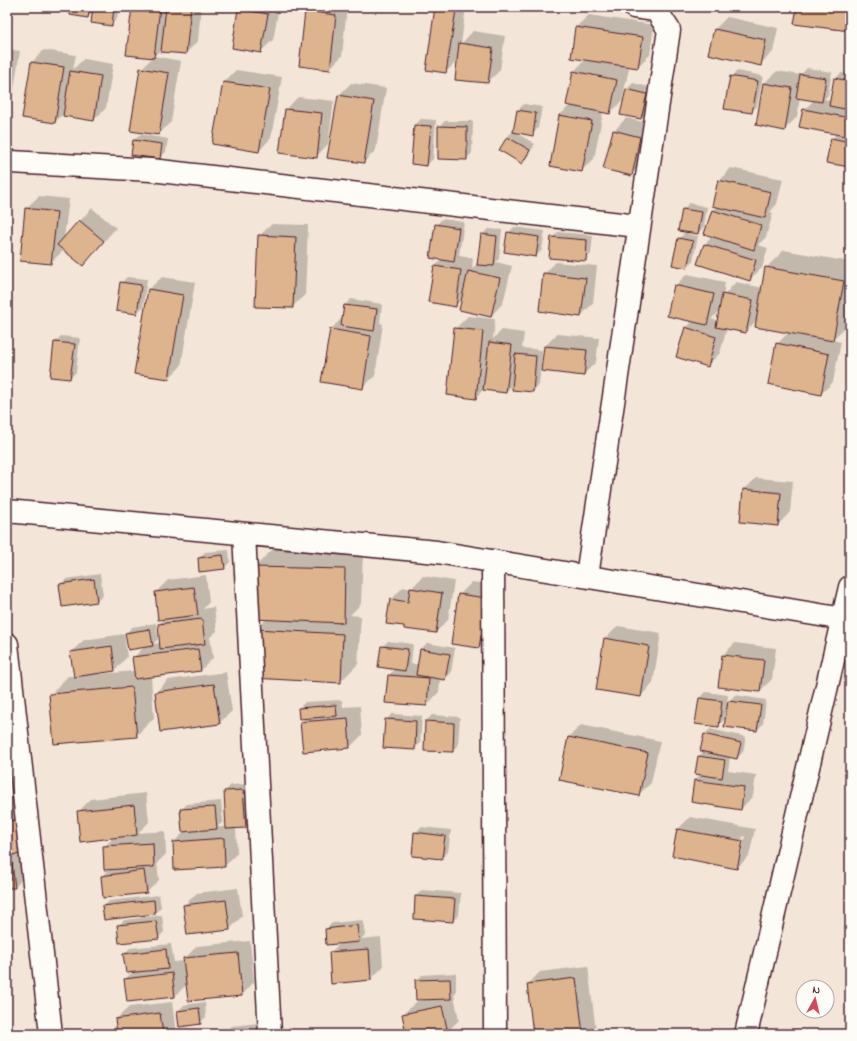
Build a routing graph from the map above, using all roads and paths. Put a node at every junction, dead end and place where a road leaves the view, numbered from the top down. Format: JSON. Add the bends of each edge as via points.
{"nodes":[{"id":1,"x":634,"y":7,"type":"edge"},
{"id":2,"x":11,"y":162,"type":"dead end"},
{"id":3,"x":638,"y":226,"type":"junction"},
{"id":4,"x":7,"y":511,"type":"edge"},
{"id":5,"x":244,"y":534,"type":"junction"},
{"id":6,"x":493,"y":561,"type":"junction"},
{"id":7,"x":587,"y":576,"type":"junction"},
{"id":8,"x":850,"y":587,"type":"edge"},
{"id":9,"x":847,"y":619,"type":"edge"},
{"id":10,"x":7,"y":644,"type":"edge"},
{"id":11,"x":51,"y":1034,"type":"edge"},
{"id":12,"x":270,"y":1034,"type":"edge"},
{"id":13,"x":495,"y":1034,"type":"edge"},
{"id":14,"x":746,"y":1034,"type":"edge"}],
"edges":[{"from":1,"to":3,"type":"street","via":[[656,10],[669,30]]},
{"from":2,"to":3,"type":"street","via":[[151,170]]},
{"from":3,"to":7,"type":"street"},
{"from":4,"to":5,"type":"street"},
{"from":5,"to":6,"type":"street","via":[[437,552]]},
{"from":5,"to":12,"type":"street"},
{"from":6,"to":7,"type":"street"},
{"from":6,"to":13,"type":"street"},
{"from":7,"to":9,"type":"street"},
{"from":8,"to":9,"type":"street"},
{"from":9,"to":14,"type":"street"},
{"from":10,"to":11,"type":"street"}]}
